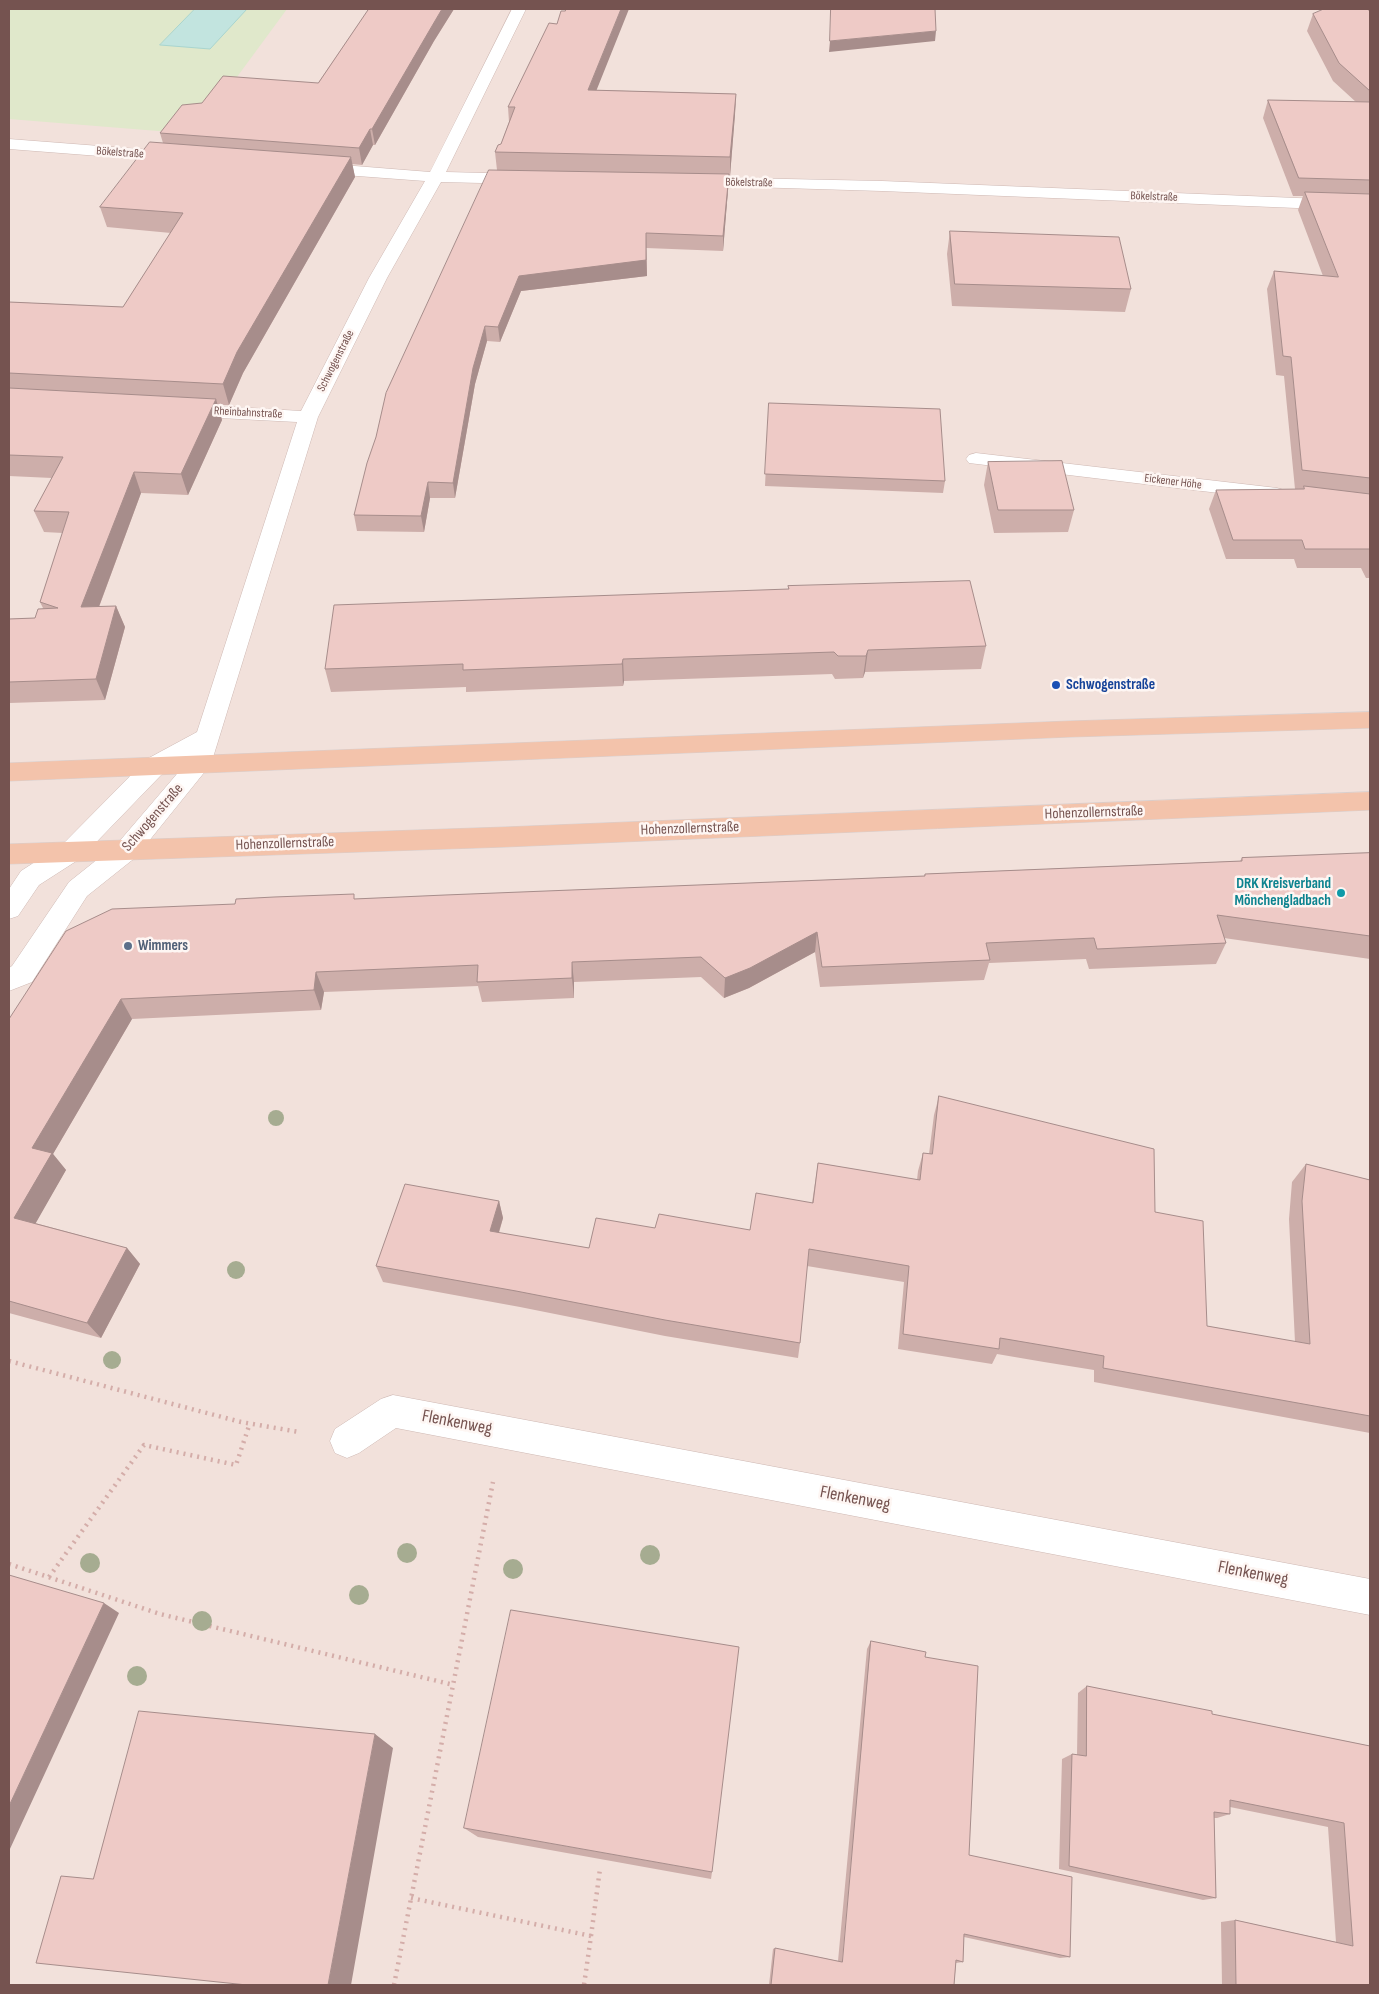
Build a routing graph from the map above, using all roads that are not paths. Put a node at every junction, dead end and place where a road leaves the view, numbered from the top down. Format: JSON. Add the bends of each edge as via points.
{"nodes":[{"id":1,"x":519,"y":9,"type":"edge"},
{"id":2,"x":9,"y":144,"type":"edge"},
{"id":3,"x":198,"y":158,"type":"edge"},
{"id":4,"x":297,"y":166,"type":"edge"},
{"id":5,"x":436,"y":177,"type":"junction"},
{"id":6,"x":535,"y":179,"type":"edge"},
{"id":7,"x":674,"y":182,"type":"edge"},
{"id":8,"x":1370,"y":206,"type":"edge"},
{"id":9,"x":168,"y":409,"type":"edge"},
{"id":10,"x":308,"y":416,"type":"junction"},
{"id":11,"x":976,"y":460,"type":"dead end"},
{"id":12,"x":1293,"y":496,"type":"edge"},
{"id":13,"x":1370,"y":720,"type":"edge"},
{"id":14,"x":209,"y":736,"type":"junction"},
{"id":15,"x":199,"y":764,"type":"junction"},
{"id":16,"x":156,"y":765,"type":"junction"},
{"id":17,"x":9,"y":772,"type":"edge"},
{"id":18,"x":1370,"y":802,"type":"edge"},
{"id":19,"x":127,"y":850,"type":"junction"},
{"id":20,"x":72,"y":851,"type":"junction"},
{"id":21,"x":9,"y":854,"type":"edge"},
{"id":22,"x":9,"y":909,"type":"edge"},
{"id":23,"x":9,"y":980,"type":"edge"},
{"id":24,"x":347,"y":1441,"type":"road end"},
{"id":25,"x":1370,"y":1596,"type":"edge"}],
"edges":[{"from":1,"to":5,"type":"street","name":"Schwogenstraße"},
{"from":2,"to":3,"type":"street","name":"Bökelstraße"},
{"from":4,"to":5,"type":"street"},
{"from":5,"to":6,"type":"street"},
{"from":5,"to":10,"type":"street","name":"Schwogenstraße","via":[[378,278]]},
{"from":7,"to":8,"type":"street","name":"Bökelstraße","via":[[882,186]]},
{"from":9,"to":10,"type":"street","name":"Rheinbahnstraße"},
{"from":10,"to":14,"type":"street","name":"Schwogenstraße"},
{"from":11,"to":12,"type":"street","name":"Eickener Höhe"},
{"from":13,"to":15,"type":"main road"},
{"from":14,"to":15,"type":"street","name":"Schwogenstraße"},
{"from":14,"to":16,"type":"street","name":"Schwogenstraße"},
{"from":15,"to":16,"type":"main road"},
{"from":15,"to":19,"type":"street","name":"Schwogenstraße"},
{"from":16,"to":17,"type":"main road"},
{"from":16,"to":20,"type":"street","name":"Schwogenstraße"},
{"from":18,"to":19,"type":"main road","name":"Hohenzollernstraße"},
{"from":19,"to":20,"type":"main road","name":"Hohenzollernstraße"},
{"from":19,"to":23,"type":"street","name":"Schwogenstraße","via":[[78,889],[22,974]]},
{"from":20,"to":21,"type":"main road","name":"Hohenzollernstraße"},
{"from":20,"to":22,"type":"street","name":"Schwogenstraße","via":[[30,878]]},
{"from":24,"to":25,"type":"street","name":"Flenkenweg","via":[[393,1411]]}]}
